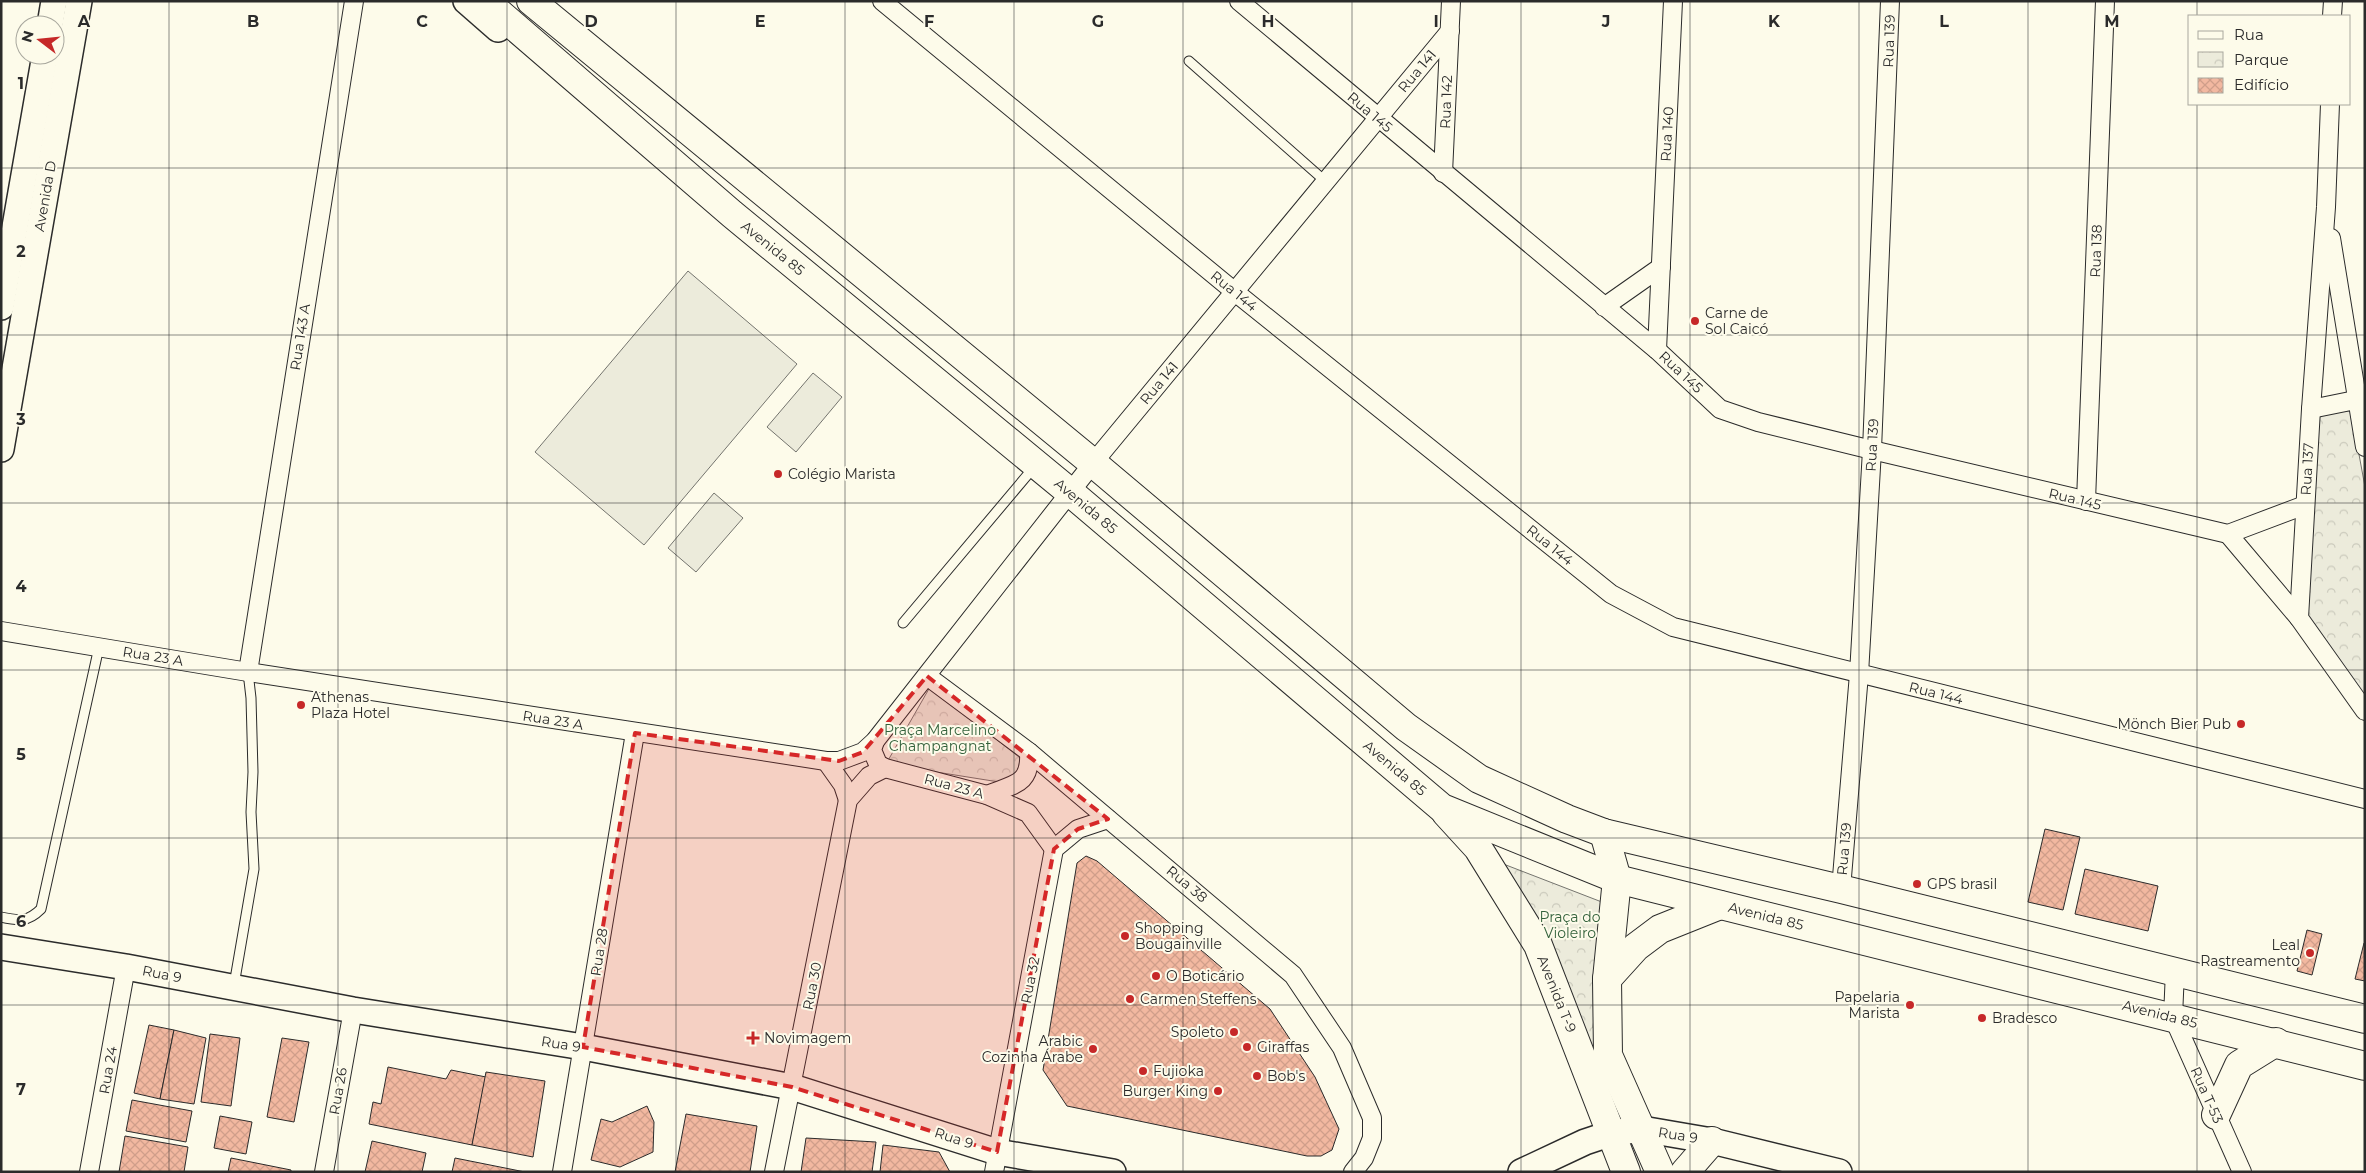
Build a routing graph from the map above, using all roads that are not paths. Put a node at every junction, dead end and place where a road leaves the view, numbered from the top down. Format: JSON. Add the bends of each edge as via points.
{"nodes":[{"id":1,"x":54,"y":1,"type":"edge"},
{"id":2,"x":79,"y":1,"type":"edge"},
{"id":3,"x":354,"y":1,"type":"edge"},
{"id":4,"x":466,"y":1,"type":"edge"},
{"id":5,"x":485,"y":1,"type":"edge"},
{"id":6,"x":530,"y":1,"type":"edge"},
{"id":7,"x":550,"y":1,"type":"edge"},
{"id":8,"x":882,"y":1,"type":"edge"},
{"id":9,"x":1239,"y":1,"type":"edge"},
{"id":10,"x":1451,"y":1,"type":"edge"},
{"id":11,"x":1673,"y":1,"type":"edge"},
{"id":12,"x":1890,"y":1,"type":"edge"},
{"id":13,"x":2105,"y":1,"type":"edge"},
{"id":14,"x":2333,"y":1,"type":"edge"},
{"id":15,"x":52,"y":15,"type":"edge"},
{"id":16,"x":2332,"y":15,"type":"edge"},
{"id":17,"x":1450,"y":31,"type":"junction"},
{"id":18,"x":1189,"y":61,"type":"dead end"},
{"id":19,"x":43,"y":65,"type":"edge"},
{"id":20,"x":640,"y":89,"type":"junction"},
{"id":21,"x":2330,"y":105,"type":"edge"},
{"id":22,"x":612,"y":111,"type":"junction"},
{"id":23,"x":1377,"y":118,"type":"junction"},
{"id":24,"x":1443,"y":173,"type":"junction"},
{"id":25,"x":1326,"y":181,"type":"junction"},
{"id":26,"x":2326,"y":207,"type":"junction"},
{"id":27,"x":1661,"y":267,"type":"junction"},
{"id":28,"x":1235,"y":292,"type":"junction"},
{"id":29,"x":1604,"y":306,"type":"junction"},
{"id":30,"x":1,"y":307,"type":"edge"},
{"id":31,"x":1657,"y":350,"type":"junction"},
{"id":32,"x":2360,"y":399,"type":"edge"},
{"id":33,"x":5,"y":404,"type":"edge"},
{"id":34,"x":2311,"y":409,"type":"junction"},
{"id":35,"x":2365,"y":447,"type":"edge"},
{"id":36,"x":1,"y":450,"type":"edge"},
{"id":37,"x":1872,"y":450,"type":"junction"},
{"id":38,"x":1093,"y":462,"type":"junction"},
{"id":39,"x":1037,"y":464,"type":"junction"},
{"id":40,"x":1071,"y":492,"type":"junction"},
{"id":41,"x":2086,"y":501,"type":"junction"},
{"id":42,"x":2305,"y":505,"type":"junction"},
{"id":43,"x":2228,"y":534,"type":"junction"},
{"id":44,"x":2298,"y":618,"type":"junction"},
{"id":45,"x":903,"y":623,"type":"dead end"},
{"id":46,"x":1,"y":631,"type":"edge"},
{"id":47,"x":99,"y":648,"type":"junction"},
{"id":48,"x":248,"y":672,"type":"junction"},
{"id":49,"x":1859,"y":674,"type":"junction"},
{"id":50,"x":927,"y":676,"type":"junction"},
{"id":51,"x":2365,"y":711,"type":"edge"},
{"id":52,"x":635,"y":733,"type":"junction"},
{"id":53,"x":875,"y":741,"type":"junction"},
{"id":54,"x":1029,"y":752,"type":"junction"},
{"id":55,"x":826,"y":761,"type":"junction"},
{"id":56,"x":885,"y":768,"type":"junction"},
{"id":57,"x":988,"y":795,"type":"junction"},
{"id":58,"x":2365,"y":799,"type":"edge"},
{"id":59,"x":848,"y":800,"type":"junction"},
{"id":60,"x":1442,"y":808,"type":"junction"},
{"id":61,"x":1108,"y":819,"type":"junction"},
{"id":62,"x":1604,"y":833,"type":"junction"},
{"id":63,"x":1054,"y":849,"type":"junction"},
{"id":64,"x":1617,"y":879,"type":"junction"},
{"id":65,"x":1841,"y":889,"type":"junction"},
{"id":66,"x":1720,"y":904,"type":"junction"},
{"id":67,"x":1,"y":917,"type":"edge"},
{"id":68,"x":1,"y":947,"type":"edge"},
{"id":69,"x":126,"y":967,"type":"junction"},
{"id":70,"x":2174,"y":971,"type":"junction"},
{"id":71,"x":1607,"y":979,"type":"junction"},
{"id":72,"x":233,"y":988,"type":"junction"},
{"id":73,"x":353,"y":1010,"type":"junction"},
{"id":74,"x":2173,"y":1017,"type":"junction"},
{"id":75,"x":2365,"y":1019,"type":"edge"},
{"id":76,"x":2276,"y":1042,"type":"junction"},
{"id":77,"x":583,"y":1047,"type":"junction"},
{"id":78,"x":2365,"y":1066,"type":"edge"},
{"id":79,"x":792,"y":1087,"type":"junction"},
{"id":80,"x":2216,"y":1115,"type":"junction"},
{"id":81,"x":1642,"y":1129,"type":"junction"},
{"id":82,"x":1612,"y":1133,"type":"junction"},
{"id":83,"x":1712,"y":1141,"type":"junction"},
{"id":84,"x":996,"y":1162,"type":"edge"},
{"id":85,"x":89,"y":1172,"type":"edge"},
{"id":86,"x":324,"y":1172,"type":"edge"},
{"id":87,"x":562,"y":1172,"type":"edge"},
{"id":88,"x":774,"y":1172,"type":"edge"},
{"id":89,"x":1112,"y":1172,"type":"edge"},
{"id":90,"x":1353,"y":1172,"type":"edge"},
{"id":91,"x":1521,"y":1172,"type":"edge"},
{"id":92,"x":1626,"y":1172,"type":"edge"},
{"id":93,"x":1660,"y":1172,"type":"edge"},
{"id":94,"x":1685,"y":1172,"type":"edge"},
{"id":95,"x":1839,"y":1172,"type":"edge"},
{"id":96,"x":2242,"y":1172,"type":"edge"}],
"edges":[{"from":1,"to":15,"type":"street"},
{"from":2,"to":33,"type":"street","name":"Avenida D"},
{"from":3,"to":48,"type":"street","name":"Rua 143 A"},
{"from":4,"to":22,"type":"street","name":"Avenida 85","via":[[580,97]]},
{"from":5,"to":22,"type":"main road","name":"Avenida 85"},
{"from":6,"to":20,"type":"main road"},
{"from":7,"to":20,"type":"street","via":[[607,48]]},
{"from":8,"to":28,"type":"street","name":"Rua 144"},
{"from":9,"to":23,"type":"street","name":"Rua 145"},
{"from":10,"to":17,"type":"street","name":"Rua 142"},
{"from":11,"to":27,"type":"street","name":"Rua 140"},
{"from":12,"to":37,"type":"street","name":"Rua 139"},
{"from":13,"to":41,"type":"street","name":"Rua 138"},
{"from":14,"to":16,"type":"street"},
{"from":17,"to":23,"type":"street","name":"Rua 141"},
{"from":17,"to":24,"type":"street","name":"Rua 142"},
{"from":18,"to":25,"type":"lane"},
{"from":19,"to":30,"type":"street","name":"Avenida D"},
{"from":20,"to":38,"type":"main road"},
{"from":21,"to":26,"type":"street","name":"Rua 137"},
{"from":22,"to":39,"type":"main road","name":"Avenida 85","via":[[732,214]]},
{"from":23,"to":24,"type":"street","name":"Rua 145"},
{"from":23,"to":25,"type":"street","name":"Rua 141"},
{"from":24,"to":29,"type":"street","name":"Rua 145"},
{"from":25,"to":28,"type":"street","name":"Rua 141"},
{"from":26,"to":32,"type":"street","name":"Rua 137"},
{"from":26,"to":34,"type":"street","name":"Rua 137"},
{"from":27,"to":29,"type":"street"},
{"from":27,"to":31,"type":"street","name":"Rua 140"},
{"from":28,"to":38,"type":"street","name":"Rua 141"},
{"from":28,"to":49,"type":"street","name":"Rua 144","via":[[1611,594],[1673,627]]},
{"from":29,"to":31,"type":"street","name":"Rua 145"},
{"from":31,"to":37,"type":"street","name":"Rua 145","via":[[1720,409],[1758,422]]},
{"from":32,"to":34,"type":"street"},
{"from":32,"to":35,"type":"street","name":"Rua 137"},
{"from":33,"to":36,"type":"street","name":"Avenida D"},
{"from":34,"to":42,"type":"street","name":"Rua 137"},
{"from":37,"to":41,"type":"street","name":"Rua 145"},
{"from":37,"to":49,"type":"street","name":"Rua 139"},
{"from":38,"to":40,"type":"street","name":"Rua 141"},
{"from":38,"to":62,"type":"main road","via":[[1406,727],[1479,779]]},
{"from":39,"to":40,"type":"main road","name":"Avenida 85"},
{"from":39,"to":45,"type":"lane"},
{"from":40,"to":50,"type":"street","name":"Rua 141"},
{"from":40,"to":60,"type":"main road","name":"Avenida 85"},
{"from":41,"to":43,"type":"street","name":"Rua 145"},
{"from":42,"to":43,"type":"street"},
{"from":42,"to":44,"type":"street","name":"Rua 137"},
{"from":43,"to":44,"type":"street"},
{"from":44,"to":51,"type":"street"},
{"from":46,"to":47,"type":"street","name":"Rua 23 A"},
{"from":47,"to":48,"type":"street","name":"Rua 23 A"},
{"from":47,"to":67,"type":"lane","via":[[41,909],[32,918],[15,920]]},
{"from":48,"to":52,"type":"street","name":"Rua 23 A"},
{"from":48,"to":72,"type":"lane","via":[[254,869]]},
{"from":49,"to":58,"type":"street","name":"Rua 144"},
{"from":49,"to":65,"type":"street","name":"Rua 139"},
{"from":50,"to":53,"type":"street","name":"Rua 141"},
{"from":50,"to":54,"type":"street","name":"Rua 38"},
{"from":52,"to":55,"type":"street","name":"Rua 23 A"},
{"from":52,"to":77,"type":"street","name":"Rua 28"},
{"from":53,"to":55,"type":"street","name":"Rua 23 A","via":[[863,752],[839,761]]},
{"from":53,"to":56,"type":"street","via":[[874,757]]},
{"from":54,"to":57,"type":"street","via":[[1027,775]]},
{"from":54,"to":61,"type":"street","name":"Rua 38"},
{"from":55,"to":59,"type":"street","via":[[843,785]]},
{"from":56,"to":57,"type":"street","name":"Rua 23 A"},
{"from":56,"to":59,"type":"street","via":[[869,776]]},
{"from":57,"to":63,"type":"street","name":"Rua 23 A","via":[[1028,813]]},
{"from":59,"to":79,"type":"street","name":"Rua 30"},
{"from":60,"to":64,"type":"main road","name":"Avenida 85"},
{"from":60,"to":82,"type":"main road","name":"Avenida T-9","via":[[1478,848],[1538,945]]},
{"from":61,"to":63,"type":"street","via":[[1078,829]]},
{"from":61,"to":90,"type":"street","name":"Rua 38","via":[[1293,974],[1342,1048],[1372,1118],[1372,1138],[1364,1158]]},
{"from":62,"to":64,"type":"main road"},
{"from":62,"to":65,"type":"main road"},
{"from":63,"to":84,"type":"street","name":"Rua 32"},
{"from":64,"to":66,"type":"main road","name":"Avenida 85"},
{"from":64,"to":71,"type":"main road"},
{"from":65,"to":70,"type":"main road"},
{"from":66,"to":71,"type":"main road","via":[[1660,929],[1636,947]]},
{"from":66,"to":74,"type":"main road","name":"Avenida 85"},
{"from":68,"to":69,"type":"street","name":"Rua 9"},
{"from":69,"to":72,"type":"street","name":"Rua 9"},
{"from":69,"to":85,"type":"street","name":"Rua 24"},
{"from":70,"to":74,"type":"street"},
{"from":70,"to":75,"type":"main road"},
{"from":71,"to":81,"type":"main road","via":[[1608,1055]]},
{"from":72,"to":73,"type":"street","name":"Rua 9"},
{"from":73,"to":77,"type":"street","name":"Rua 9"},
{"from":73,"to":86,"type":"street","name":"Rua 26"},
{"from":74,"to":76,"type":"main road","name":"Avenida 85"},
{"from":74,"to":80,"type":"street","name":"Rua T-53"},
{"from":76,"to":78,"type":"main road","name":"Avenida 85"},
{"from":76,"to":80,"type":"main road","via":[[2239,1065]]},
{"from":77,"to":79,"type":"street","name":"Rua 9"},
{"from":77,"to":87,"type":"street","name":"Rua 28"},
{"from":79,"to":84,"type":"street","name":"Rua 9"},
{"from":79,"to":88,"type":"street","name":"Rua 30"},
{"from":80,"to":96,"type":"street","name":"Rua T-53"},
{"from":81,"to":82,"type":"street","name":"Rua 9"},
{"from":81,"to":83,"type":"street","name":"Rua 9"},
{"from":81,"to":93,"type":"main road"},
{"from":82,"to":91,"type":"street","name":"Rua 9"},
{"from":82,"to":92,"type":"main road","name":"Avenida T-9"},
{"from":83,"to":94,"type":"main road"},
{"from":83,"to":95,"type":"street","name":"Rua 9"},
{"from":84,"to":89,"type":"street","name":"Rua 9"}]}
